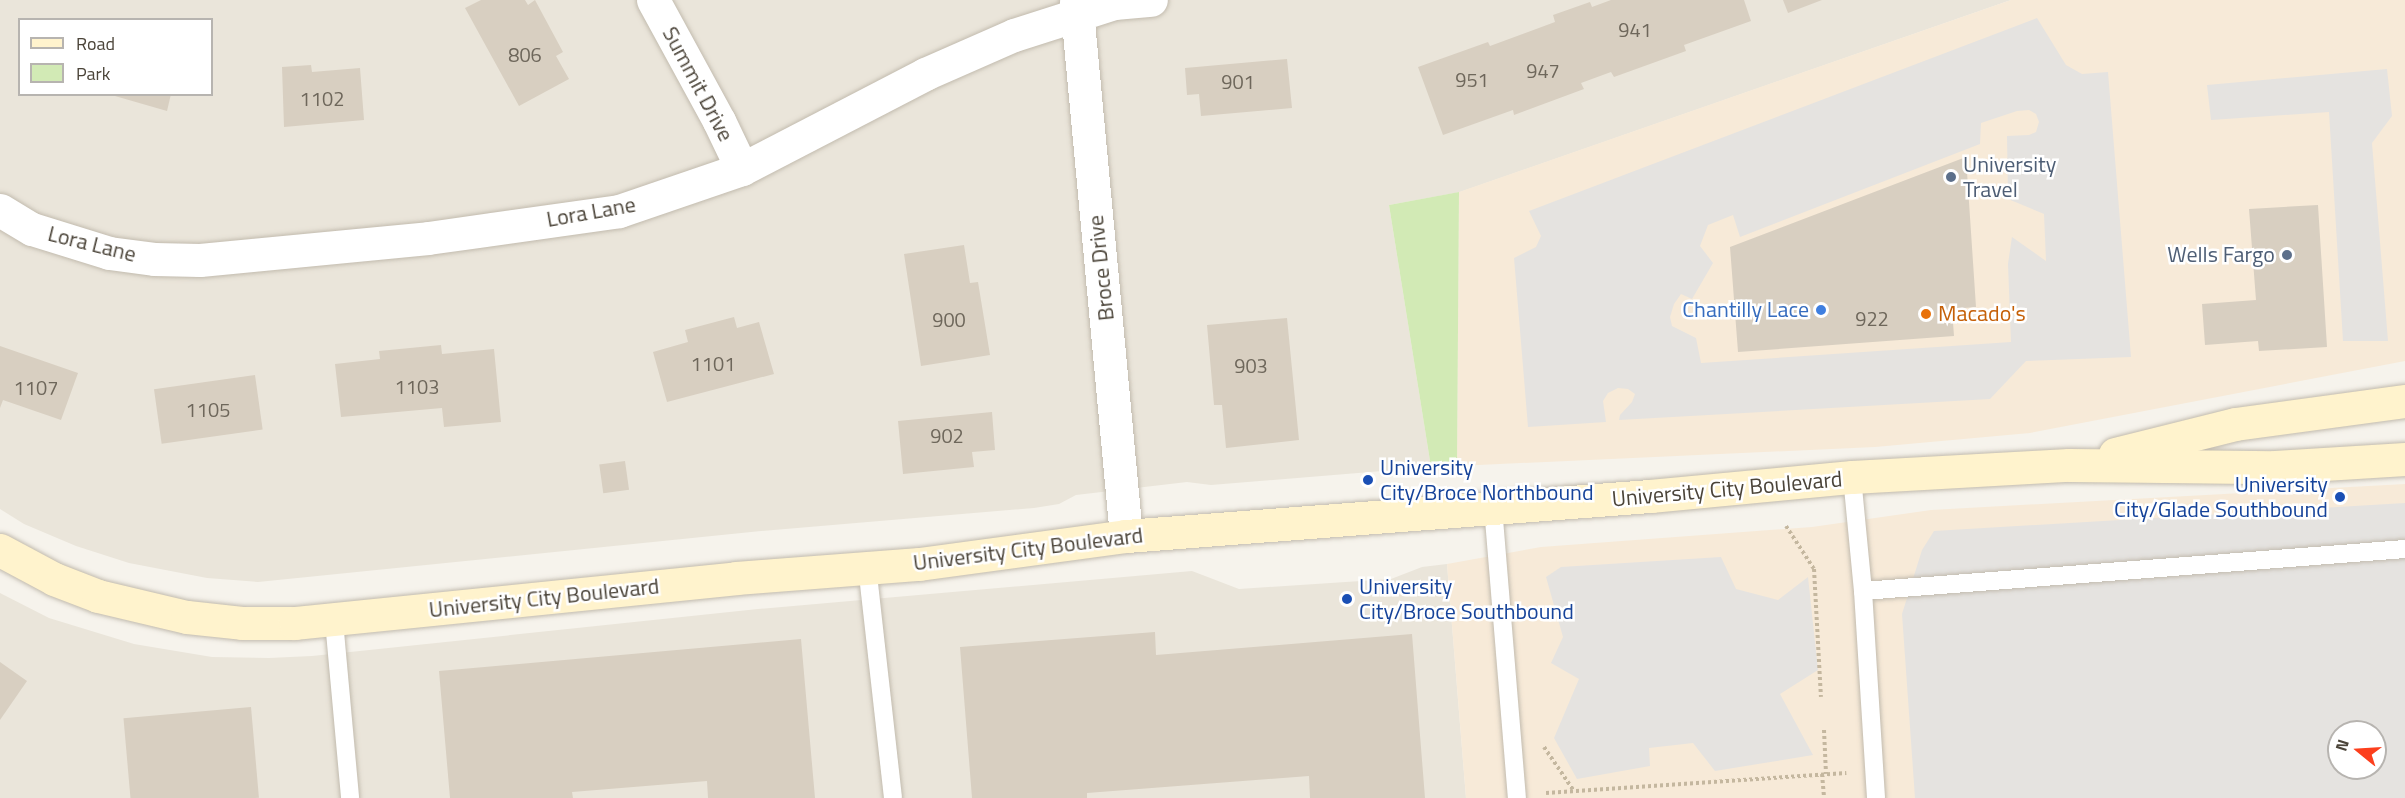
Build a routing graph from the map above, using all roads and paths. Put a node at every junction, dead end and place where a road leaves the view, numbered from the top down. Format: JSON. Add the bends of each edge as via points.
{"nodes":[{"id":1,"x":653,"y":0,"type":"edge"},
{"id":2,"x":1151,"y":0,"type":"edge"},
{"id":3,"x":1076,"y":8,"type":"edge"},
{"id":4,"x":742,"y":169,"type":"junction"},
{"id":5,"x":0,"y":210,"type":"edge"},
{"id":6,"x":2405,"y":400,"type":"edge"},
{"id":7,"x":2405,"y":459,"type":"edge"},
{"id":8,"x":2069,"y":465,"type":"junction"},
{"id":9,"x":1852,"y":477,"type":"junction"},
{"id":10,"x":1493,"y":507,"type":"junction"},
{"id":11,"x":1786,"y":526,"type":"dead end"},
{"id":12,"x":1126,"y":536,"type":"junction"},
{"id":13,"x":2405,"y":549,"type":"edge"},
{"id":14,"x":0,"y":550,"type":"edge"},
{"id":15,"x":867,"y":566,"type":"junction"},
{"id":16,"x":1863,"y":591,"type":"junction"},
{"id":17,"x":334,"y":621,"type":"junction"},
{"id":18,"x":1821,"y":697,"type":"dead end"},
{"id":19,"x":1824,"y":730,"type":"dead end"},
{"id":20,"x":1543,"y":746,"type":"dead end"},
{"id":21,"x":1874,"y":771,"type":"junction"},
{"id":22,"x":1824,"y":774,"type":"junction"},
{"id":23,"x":1574,"y":792,"type":"junction"},
{"id":24,"x":1517,"y":797,"type":"edge"},
{"id":25,"x":350,"y":798,"type":"edge"},
{"id":26,"x":893,"y":798,"type":"edge"},
{"id":27,"x":1824,"y":798,"type":"edge"},
{"id":28,"x":1876,"y":798,"type":"edge"}],
"edges":[{"from":1,"to":4,"type":"street","name":"Summit Drive"},
{"from":2,"to":3,"type":"street","name":"Lora Lane"},
{"from":3,"to":4,"type":"street","name":"Lora Lane","via":[[925,74]]},
{"from":3,"to":12,"type":"street","name":"Broce Drive"},
{"from":4,"to":5,"type":"street","name":"Lora Lane","via":[[619,211],[428,238],[200,260],[109,253],[32,229]]},
{"from":6,"to":8,"type":"main road","name":"University City Boulevard","via":[[2235,424]]},
{"from":7,"to":8,"type":"main road","name":"University City Boulevard","via":[[2275,467]]},
{"from":8,"to":9,"type":"main road","name":"University City Boulevard"},
{"from":9,"to":10,"type":"main road","name":"University City Boulevard"},
{"from":9,"to":16,"type":"lane"},
{"from":10,"to":12,"type":"main road","name":"University City Boulevard"},
{"from":10,"to":24,"type":"lane"},
{"from":11,"to":18,"type":"path","via":[[1814,569]]},
{"from":12,"to":15,"type":"main road","name":"University City Boulevard","via":[[919,564]]},
{"from":13,"to":16,"type":"lane"},
{"from":14,"to":17,"type":"main road","name":"University City Boulevard","via":[[54,579],[98,596],[187,617],[242,623]]},
{"from":15,"to":17,"type":"main road","name":"University City Boulevard"},
{"from":15,"to":26,"type":"lane"},
{"from":16,"to":21,"type":"lane"},
{"from":17,"to":25,"type":"lane"},
{"from":19,"to":22,"type":"path"},
{"from":20,"to":23,"type":"path"},
{"from":21,"to":22,"type":"path"},
{"from":21,"to":28,"type":"lane"},
{"from":22,"to":23,"type":"path"},
{"from":22,"to":27,"type":"path"},
{"from":23,"to":24,"type":"path"}]}
